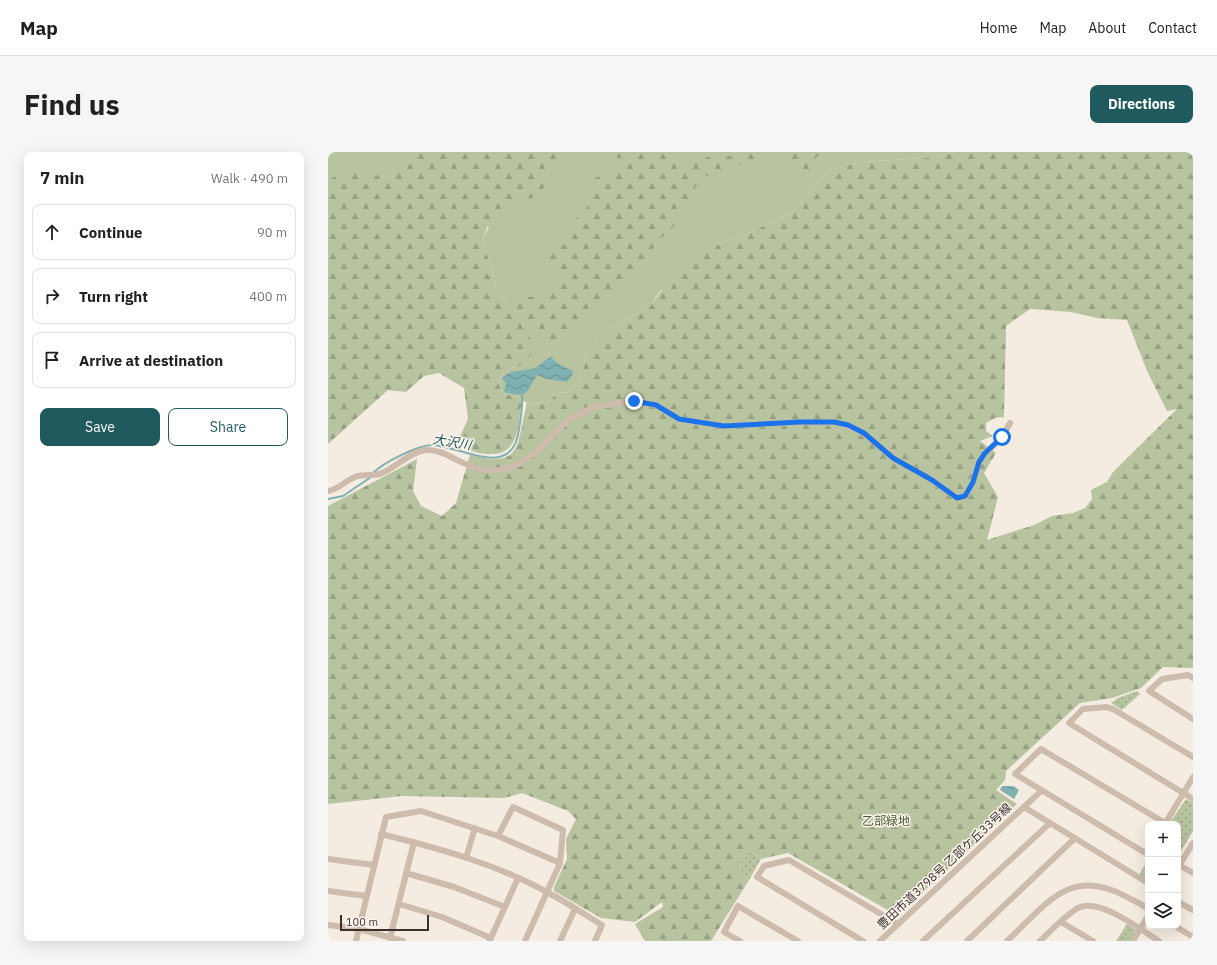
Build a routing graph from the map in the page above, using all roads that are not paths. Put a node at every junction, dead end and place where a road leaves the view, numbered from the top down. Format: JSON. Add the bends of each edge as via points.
{"nodes":[{"id":1,"x":1010,"y":423,"type":"dead end"},
{"id":2,"x":328,"y":491,"type":"edge"},
{"id":3,"x":1193,"y":678,"type":"edge"},
{"id":4,"x":1193,"y":718,"type":"edge"},
{"id":5,"x":1193,"y":757,"type":"edge"},
{"id":6,"x":1193,"y":777,"type":"edge"},
{"id":7,"x":1041,"y":791,"type":"junction"},
{"id":8,"x":1183,"y":793,"type":"junction"},
{"id":9,"x":1193,"y":799,"type":"edge"},
{"id":10,"x":1024,"y":807,"type":"junction"},
{"id":11,"x":1160,"y":821,"type":"edge"},
{"id":12,"x":1167,"y":821,"type":"edge"},
{"id":13,"x":1050,"y":823,"type":"junction"},
{"id":14,"x":475,"y":828,"type":"junction"},
{"id":15,"x":381,"y":834,"type":"junction"},
{"id":16,"x":498,"y":836,"type":"junction"},
{"id":17,"x":1075,"y":838,"type":"junction"},
{"id":18,"x":414,"y":842,"type":"junction"},
{"id":19,"x":1193,"y":843,"type":"edge"},
{"id":20,"x":1145,"y":852,"type":"edge"},
{"id":21,"x":466,"y":858,"type":"junction"},
{"id":22,"x":328,"y":859,"type":"edge"},
{"id":23,"x":560,"y":863,"type":"junction"},
{"id":24,"x":1181,"y":863,"type":"edge"},
{"id":25,"x":374,"y":865,"type":"junction"},
{"id":26,"x":1181,"y":867,"type":"edge"},
{"id":27,"x":406,"y":872,"type":"junction"},
{"id":28,"x":1193,"y":873,"type":"edge"},
{"id":29,"x":518,"y":878,"type":"junction"},
{"id":30,"x":1145,"y":881,"type":"edge"},
{"id":31,"x":328,"y":891,"type":"edge"},
{"id":32,"x":547,"y":892,"type":"junction"},
{"id":33,"x":366,"y":896,"type":"junction"},
{"id":34,"x":399,"y":904,"type":"junction"},
{"id":35,"x":1181,"y":904,"type":"edge"},
{"id":36,"x":505,"y":907,"type":"junction"},
{"id":37,"x":1145,"y":907,"type":"edge"},
{"id":38,"x":575,"y":909,"type":"junction"},
{"id":39,"x":1193,"y":910,"type":"edge"},
{"id":40,"x":1145,"y":921,"type":"edge"},
{"id":41,"x":1061,"y":922,"type":"junction"},
{"id":42,"x":898,"y":924,"type":"junction"},
{"id":43,"x":328,"y":925,"type":"edge"},
{"id":44,"x":359,"y":929,"type":"junction"},
{"id":45,"x":1180,"y":929,"type":"edge"},
{"id":46,"x":1140,"y":930,"type":"junction"},
{"id":47,"x":1193,"y":937,"type":"edge"},
{"id":48,"x":390,"y":938,"type":"junction"},
{"id":49,"x":490,"y":939,"type":"edge"},
{"id":50,"x":356,"y":941,"type":"edge"},
{"id":51,"x":403,"y":941,"type":"edge"},
{"id":52,"x":525,"y":941,"type":"edge"},
{"id":53,"x":560,"y":941,"type":"edge"},
{"id":54,"x":595,"y":941,"type":"edge"},
{"id":55,"x":740,"y":941,"type":"edge"},
{"id":56,"x":798,"y":941,"type":"edge"},
{"id":57,"x":863,"y":941,"type":"edge"},
{"id":58,"x":880,"y":941,"type":"edge"},
{"id":59,"x":923,"y":941,"type":"edge"},
{"id":60,"x":967,"y":941,"type":"edge"},
{"id":61,"x":1008,"y":941,"type":"edge"},
{"id":62,"x":1040,"y":941,"type":"edge"},
{"id":63,"x":1093,"y":941,"type":"edge"},
{"id":64,"x":1134,"y":941,"type":"edge"},
{"id":65,"x":1159,"y":941,"type":"edge"}],
"edges":[{"from":1,"to":2,"type":"street","via":[[1002,437],[979,462],[973,482],[962,498],[957,498],[932,480],[893,458],[864,433],[848,425],[834,422],[800,422],[724,426],[679,419],[656,405],[634,401],[593,407],[576,415],[522,464],[511,468],[492,471],[470,466],[446,454],[425,450],[381,474],[355,477]]},
{"from":3,"to":4,"type":"street","via":[[1188,675],[1162,679],[1148,691]]},
{"from":5,"to":8,"type":"street","via":[[1114,709],[1083,709],[1069,724]]},
{"from":6,"to":8,"type":"street"},
{"from":7,"to":10,"type":"street","name":"豊田市道3798号 乙部ケ丘33号線"},
{"from":7,"to":11,"type":"street","via":[[1015,774],[1041,749]]},
{"from":7,"to":20,"type":"street"},
{"from":8,"to":9,"type":"street"},
{"from":8,"to":12,"type":"street"},
{"from":10,"to":13,"type":"street"},
{"from":10,"to":42,"type":"street","name":"豊田市道3798号 乙部ケ丘33号線"},
{"from":13,"to":17,"type":"street"},
{"from":13,"to":59,"type":"street"},
{"from":14,"to":15,"type":"street","via":[[421,812],[386,817]]},
{"from":14,"to":16,"type":"street"},
{"from":14,"to":21,"type":"street"},
{"from":15,"to":18,"type":"street"},
{"from":15,"to":25,"type":"street"},
{"from":16,"to":23,"type":"street"},
{"from":16,"to":23,"type":"street","via":[[513,807],[563,830]]},
{"from":17,"to":30,"type":"street"},
{"from":17,"to":60,"type":"street"},
{"from":18,"to":21,"type":"street"},
{"from":18,"to":27,"type":"street"},
{"from":19,"to":24,"type":"street"},
{"from":21,"to":29,"type":"street"},
{"from":22,"to":25,"type":"street"},
{"from":23,"to":32,"type":"street"},
{"from":25,"to":33,"type":"street"},
{"from":26,"to":28,"type":"street"},
{"from":27,"to":34,"type":"street"},
{"from":27,"to":36,"type":"street"},
{"from":29,"to":32,"type":"street"},
{"from":29,"to":36,"type":"street"},
{"from":31,"to":33,"type":"street"},
{"from":32,"to":38,"type":"street"},
{"from":32,"to":52,"type":"street"},
{"from":33,"to":44,"type":"street"},
{"from":34,"to":48,"type":"street"},
{"from":34,"to":49,"type":"street","via":[[442,917]]},
{"from":35,"to":39,"type":"street"},
{"from":36,"to":49,"type":"street"},
{"from":37,"to":61,"type":"street","via":[[1117,891],[1097,884],[1080,885],[1066,889],[1052,899]]},
{"from":38,"to":53,"type":"street"},
{"from":38,"to":54,"type":"street","via":[[602,925]]},
{"from":40,"to":46,"type":"street"},
{"from":41,"to":46,"type":"street","via":[[1079,908],[1092,906],[1106,910]]},
{"from":41,"to":62,"type":"street"},
{"from":41,"to":63,"type":"street"},
{"from":42,"to":57,"type":"street","via":[[789,860],[764,866],[757,877]]},
{"from":42,"to":58,"type":"street","name":"豊田市道3798号 乙部ケ丘33号線"},
{"from":43,"to":44,"type":"street"},
{"from":44,"to":48,"type":"street"},
{"from":44,"to":50,"type":"street"},
{"from":45,"to":47,"type":"street"},
{"from":46,"to":64,"type":"street"},
{"from":46,"to":65,"type":"street"},
{"from":48,"to":51,"type":"street"},
{"from":55,"to":56,"type":"street","via":[[724,932],[738,906]]}]}
